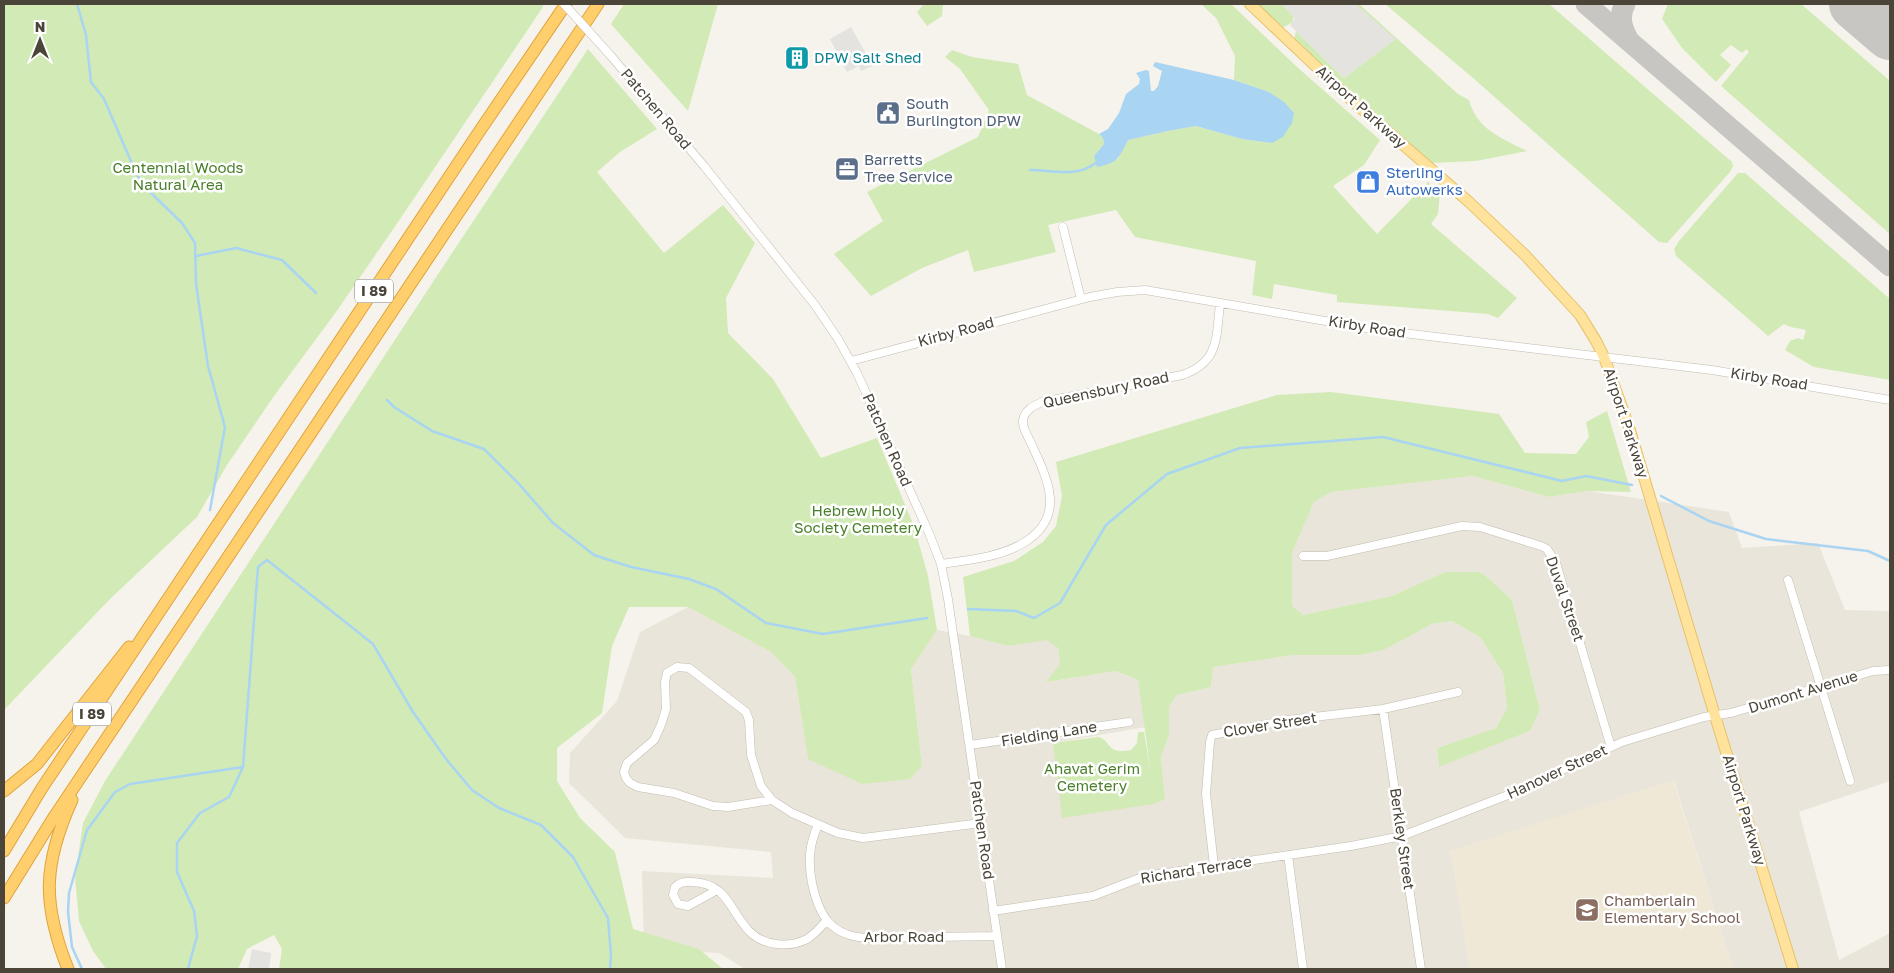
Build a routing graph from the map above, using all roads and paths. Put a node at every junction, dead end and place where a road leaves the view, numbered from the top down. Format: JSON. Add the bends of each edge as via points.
{"nodes":[{"id":1,"x":565,"y":4,"type":"edge"},
{"id":2,"x":598,"y":4,"type":"edge"},
{"id":3,"x":1250,"y":4,"type":"edge"},
{"id":4,"x":1063,"y":228,"type":"dead end"},
{"id":5,"x":1081,"y":299,"type":"junction"},
{"id":6,"x":1220,"y":303,"type":"junction"},
{"id":7,"x":1604,"y":357,"type":"junction"},
{"id":8,"x":851,"y":361,"type":"junction"},
{"id":9,"x":1890,"y":400,"type":"edge"},
{"id":10,"x":1303,"y":556,"type":"dead end"},
{"id":11,"x":941,"y":564,"type":"junction"},
{"id":12,"x":183,"y":579,"type":"junction"},
{"id":13,"x":1788,"y":580,"type":"dead end"},
{"id":14,"x":1890,"y":670,"type":"edge"},
{"id":15,"x":1820,"y":687,"type":"junction"},
{"id":16,"x":1458,"y":692,"type":"dead end"},
{"id":17,"x":1383,"y":709,"type":"junction"},
{"id":18,"x":1715,"y":716,"type":"junction"},
{"id":19,"x":1129,"y":722,"type":"dead end"},
{"id":20,"x":970,"y":746,"type":"junction"},
{"id":21,"x":1611,"y":747,"type":"junction"},
{"id":22,"x":87,"y":769,"type":"junction"},
{"id":23,"x":1850,"y":781,"type":"dead end"},
{"id":24,"x":4,"y":791,"type":"edge"},
{"id":25,"x":772,"y":800,"type":"junction"},
{"id":26,"x":980,"y":823,"type":"junction"},
{"id":27,"x":818,"y":825,"type":"junction"},
{"id":28,"x":1402,"y":836,"type":"junction"},
{"id":29,"x":4,"y":851,"type":"edge"},
{"id":30,"x":1288,"y":855,"type":"junction"},
{"id":31,"x":1214,"y":866,"type":"junction"},
{"id":32,"x":717,"y":890,"type":"junction"},
{"id":33,"x":4,"y":898,"type":"edge"},
{"id":34,"x":993,"y":911,"type":"junction"},
{"id":35,"x":827,"y":920,"type":"junction"},
{"id":36,"x":997,"y":936,"type":"junction"},
{"id":37,"x":68,"y":969,"type":"edge"},
{"id":38,"x":1002,"y":969,"type":"edge"},
{"id":39,"x":1303,"y":969,"type":"edge"},
{"id":40,"x":1421,"y":969,"type":"edge"},
{"id":41,"x":1793,"y":969,"type":"edge"}],
"edges":[{"from":1,"to":8,"type":"street","name":"Patchen Road","bridge":true,"via":[[661,114],[815,305]]},
{"from":1,"to":12,"type":"highway","number":"I 89"},
{"from":2,"to":22,"type":"highway","number":"I 89"},
{"from":3,"to":7,"type":"main road","name":"Airport Parkway","via":[[1348,98],[1525,255],[1580,315]]},
{"from":4,"to":5,"type":"street"},
{"from":5,"to":6,"type":"street","name":"Kirby Road","via":[[1145,290]]},
{"from":5,"to":8,"type":"street","name":"Kirby Road"},
{"from":6,"to":7,"type":"street","name":"Kirby Road","via":[[1378,330]]},
{"from":6,"to":11,"type":"street","name":"Queensbury Road","via":[[1213,350],[1200,368],[1182,375],[1042,402],[1027,411],[1023,426],[1050,490],[1050,509],[1044,524],[1030,539],[1011,548],[983,557]]},
{"from":7,"to":9,"type":"street","name":"Kirby Road","via":[[1721,371]]},
{"from":7,"to":18,"type":"main road","name":"Airport Parkway","via":[[1629,427]]},
{"from":8,"to":11,"type":"street","name":"Patchen Road"},
{"from":10,"to":21,"type":"street","name":"Duval Street","via":[[1327,556],[1462,526],[1480,527],[1548,550],[1556,563]]},
{"from":11,"to":20,"type":"street","name":"Patchen Road"},
{"from":12,"to":24,"type":"highway","via":[[36,764]]},
{"from":12,"to":29,"type":"highway","number":"I 89","via":[[42,788]]},
{"from":13,"to":15,"type":"street"},
{"from":14,"to":15,"type":"street","name":"Dumont Avenue","via":[[1873,671]]},
{"from":15,"to":18,"type":"street","name":"Dumont Avenue"},
{"from":15,"to":23,"type":"street"},
{"from":16,"to":17,"type":"street","name":"Clover Street"},
{"from":17,"to":28,"type":"street","name":"Berkley Street"},
{"from":17,"to":31,"type":"street","name":"Clover Street","via":[[1288,720],[1212,735],[1206,794]]},
{"from":18,"to":21,"type":"street","name":"Hanover Street"},
{"from":18,"to":41,"type":"main road","name":"Airport Parkway"},
{"from":19,"to":20,"type":"street","name":"Fielding Lane"},
{"from":20,"to":26,"type":"street","name":"Patchen Road"},
{"from":21,"to":28,"type":"street","name":"Hanover Street","via":[[1513,793]]},
{"from":22,"to":33,"type":"highway","number":"I 89"},
{"from":22,"to":37,"type":"highway","via":[[56,838],[49,878],[51,918]]},
{"from":25,"to":25,"type":"street","via":[[761,786],[755,770],[746,712],[689,668],[680,666],[672,669],[665,679],[666,703],[662,725],[654,740],[627,764],[624,772],[628,781],[638,788],[674,793],[728,808]]},
{"from":25,"to":27,"type":"street"},
{"from":26,"to":27,"type":"street","via":[[863,838],[847,836]]},
{"from":26,"to":34,"type":"street","name":"Patchen Road"},
{"from":27,"to":35,"type":"street","name":"Arbor Road","via":[[810,849],[810,872],[817,903]]},
{"from":28,"to":30,"type":"street","name":"Richard Terrace"},
{"from":28,"to":40,"type":"street","name":"Berkley Street"},
{"from":30,"to":31,"type":"street","name":"Richard Terrace"},
{"from":30,"to":39,"type":"street"},
{"from":31,"to":34,"type":"street","name":"Richard Terrace","via":[[1145,876],[1093,896]]},
{"from":32,"to":32,"type":"street","via":[[701,883],[684,882],[675,887],[673,895],[678,904],[688,906]]},
{"from":32,"to":35,"type":"street","via":[[730,902],[749,931],[769,942],[785,944],[807,939]]},
{"from":34,"to":36,"type":"street","name":"Patchen Road"},
{"from":35,"to":36,"type":"street","name":"Arbor Road","via":[[843,933],[859,938]]},
{"from":36,"to":38,"type":"street","name":"Patchen Road"}]}
